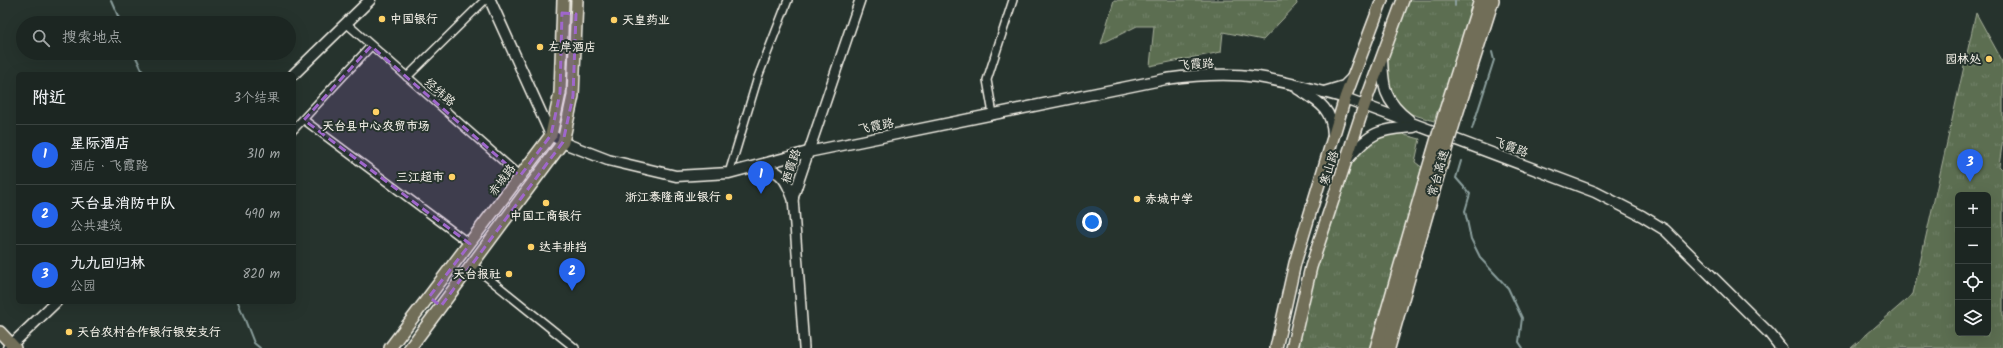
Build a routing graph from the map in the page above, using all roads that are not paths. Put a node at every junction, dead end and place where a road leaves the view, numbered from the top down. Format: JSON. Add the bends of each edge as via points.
{"nodes":[{"id":1,"x":370,"y":0,"type":"edge"},
{"id":2,"x":485,"y":0,"type":"edge"},
{"id":3,"x":490,"y":0,"type":"edge"},
{"id":4,"x":563,"y":0,"type":"edge"},
{"id":5,"x":577,"y":0,"type":"edge"},
{"id":6,"x":788,"y":0,"type":"edge"},
{"id":7,"x":860,"y":0,"type":"edge"},
{"id":8,"x":1013,"y":0,"type":"edge"},
{"id":9,"x":1382,"y":0,"type":"edge"},
{"id":10,"x":1403,"y":0,"type":"edge"},
{"id":11,"x":1481,"y":0,"type":"edge"},
{"id":12,"x":1492,"y":0,"type":"edge"},
{"id":13,"x":562,"y":13,"type":"junction"},
{"id":14,"x":576,"y":14,"type":"junction"},
{"id":15,"x":346,"y":23,"type":"junction"},
{"id":16,"x":372,"y":46,"type":"junction"},
{"id":17,"x":1382,"y":57,"type":"junction"},
{"id":18,"x":296,"y":72,"type":"edge"},
{"id":19,"x":1354,"y":76,"type":"junction"},
{"id":20,"x":407,"y":77,"type":"junction"},
{"id":21,"x":1289,"y":84,"type":"junction"},
{"id":22,"x":1324,"y":92,"type":"junction"},
{"id":23,"x":1345,"y":98,"type":"junction"},
{"id":24,"x":1364,"y":106,"type":"junction"},
{"id":25,"x":1451,"y":113,"type":"junction"},
{"id":26,"x":993,"y":114,"type":"junction"},
{"id":27,"x":304,"y":120,"type":"junction"},
{"id":28,"x":296,"y":127,"type":"edge"},
{"id":29,"x":1419,"y":127,"type":"junction"},
{"id":30,"x":551,"y":135,"type":"junction"},
{"id":31,"x":1333,"y":138,"type":"junction"},
{"id":32,"x":563,"y":142,"type":"junction"},
{"id":33,"x":808,"y":152,"type":"junction"},
{"id":34,"x":1345,"y":162,"type":"junction"},
{"id":35,"x":762,"y":166,"type":"junction"},
{"id":36,"x":729,"y":173,"type":"junction"},
{"id":37,"x":1433,"y":174,"type":"junction"},
{"id":38,"x":520,"y":176,"type":"junction"},
{"id":39,"x":793,"y":198,"type":"junction"},
{"id":40,"x":470,"y":244,"type":"junction"},
{"id":41,"x":472,"y":265,"type":"junction"},
{"id":42,"x":429,"y":297,"type":"junction"},
{"id":43,"x":54,"y":304,"type":"edge"},
{"id":44,"x":441,"y":306,"type":"junction"},
{"id":45,"x":0,"y":332,"type":"edge"},
{"id":46,"x":12,"y":347,"type":"edge"},
{"id":47,"x":390,"y":348,"type":"edge"},
{"id":48,"x":410,"y":348,"type":"edge"},
{"id":49,"x":575,"y":348,"type":"edge"},
{"id":50,"x":804,"y":348,"type":"edge"},
{"id":51,"x":1276,"y":348,"type":"edge"},
{"id":52,"x":1292,"y":348,"type":"edge"},
{"id":53,"x":1377,"y":348,"type":"edge"},
{"id":54,"x":1388,"y":348,"type":"edge"},
{"id":55,"x":1780,"y":348,"type":"edge"}],
"edges":[{"from":1,"to":15,"type":"main road"},
{"from":2,"to":20,"type":"street"},
{"from":3,"to":30,"type":"main road"},
{"from":4,"to":13,"type":"main road","name":"赤城路"},
{"from":5,"to":14,"type":"main road"},
{"from":6,"to":36,"type":"street","via":[[758,77]]},
{"from":7,"to":33,"type":"street","name":"栖霞路"},
{"from":8,"to":26,"type":"street","via":[[987,80]]},
{"from":9,"to":19,"type":"main road","name":"寒山路"},
{"from":10,"to":17,"type":"main road","name":"寒山路"},
{"from":11,"to":25,"type":"highway","name":"常台高速"},
{"from":12,"to":25,"type":"highway","name":"常台高速"},
{"from":13,"to":14,"type":"main road"},
{"from":13,"to":30,"type":"main road","name":"赤城路","via":[[560,93]]},
{"from":14,"to":32,"type":"main road","via":[[573,96]]},
{"from":15,"to":16,"type":"street","name":"经纬路"},
{"from":15,"to":18,"type":"main road"},
{"from":16,"to":20,"type":"street","name":"经纬路"},
{"from":16,"to":27,"type":"street"},
{"from":17,"to":24,"type":"main road","name":"寒山路"},
{"from":17,"to":29,"type":"main road","via":[[1383,86],[1395,109]]},
{"from":19,"to":22,"type":"main road","via":[[1344,86]]},
{"from":19,"to":23,"type":"main road","name":"寒山路"},
{"from":20,"to":38,"type":"street","name":"经纬路"},
{"from":21,"to":22,"type":"main road","name":"飞霞路"},
{"from":21,"to":26,"type":"main road","name":"飞霞路","via":[[1258,77],[1201,75],[1166,78]]},
{"from":21,"to":31,"type":"main road","via":[[1314,99],[1328,112],[1333,125]]},
{"from":22,"to":23,"type":"main road","name":"飞霞路"},
{"from":23,"to":24,"type":"main road","name":"飞霞路"},
{"from":23,"to":31,"type":"main road","name":"寒山路"},
{"from":24,"to":29,"type":"main road","name":"飞霞路"},
{"from":24,"to":34,"type":"main road","name":"寒山路"},
{"from":25,"to":37,"type":"highway","name":"常台高速","bridge":true},
{"from":26,"to":33,"type":"main road","name":"飞霞路"},
{"from":27,"to":28,"type":"street"},
{"from":27,"to":40,"type":"street"},
{"from":29,"to":34,"type":"main road","via":[[1377,132],[1358,146]]},
{"from":29,"to":55,"type":"main road","name":"飞霞路","via":[[1595,192],[1665,230],[1770,334]]},
{"from":30,"to":32,"type":"main road","name":"飞霞路"},
{"from":30,"to":38,"type":"main road","name":"赤城路"},
{"from":31,"to":51,"type":"main road","name":"寒山路","via":[[1295,263]]},
{"from":32,"to":36,"type":"main road","name":"飞霞路","via":[[608,160],[676,176]]},
{"from":32,"to":41,"type":"main road"},
{"from":33,"to":35,"type":"main road","name":"飞霞路"},
{"from":33,"to":39,"type":"street","name":"栖霞路"},
{"from":34,"to":52,"type":"main road","name":"寒山路","via":[[1311,267]]},
{"from":35,"to":36,"type":"main road","name":"飞霞路"},
{"from":35,"to":39,"type":"main road","via":[[776,170],[788,183]]},
{"from":37,"to":53,"type":"highway","name":"常台高速"},
{"from":37,"to":54,"type":"highway","name":"常台高速"},
{"from":38,"to":40,"type":"main road","name":"赤城路"},
{"from":39,"to":50,"type":"street","name":"栖霞路"},
{"from":40,"to":42,"type":"main road","name":"赤城路"},
{"from":41,"to":44,"type":"main road"},
{"from":41,"to":49,"type":"street"},
{"from":42,"to":44,"type":"main road"},
{"from":42,"to":47,"type":"main road","name":"赤城路"},
{"from":43,"to":46,"type":"main road"},
{"from":44,"to":48,"type":"main road"},
{"from":45,"to":46,"type":"main road"}]}
